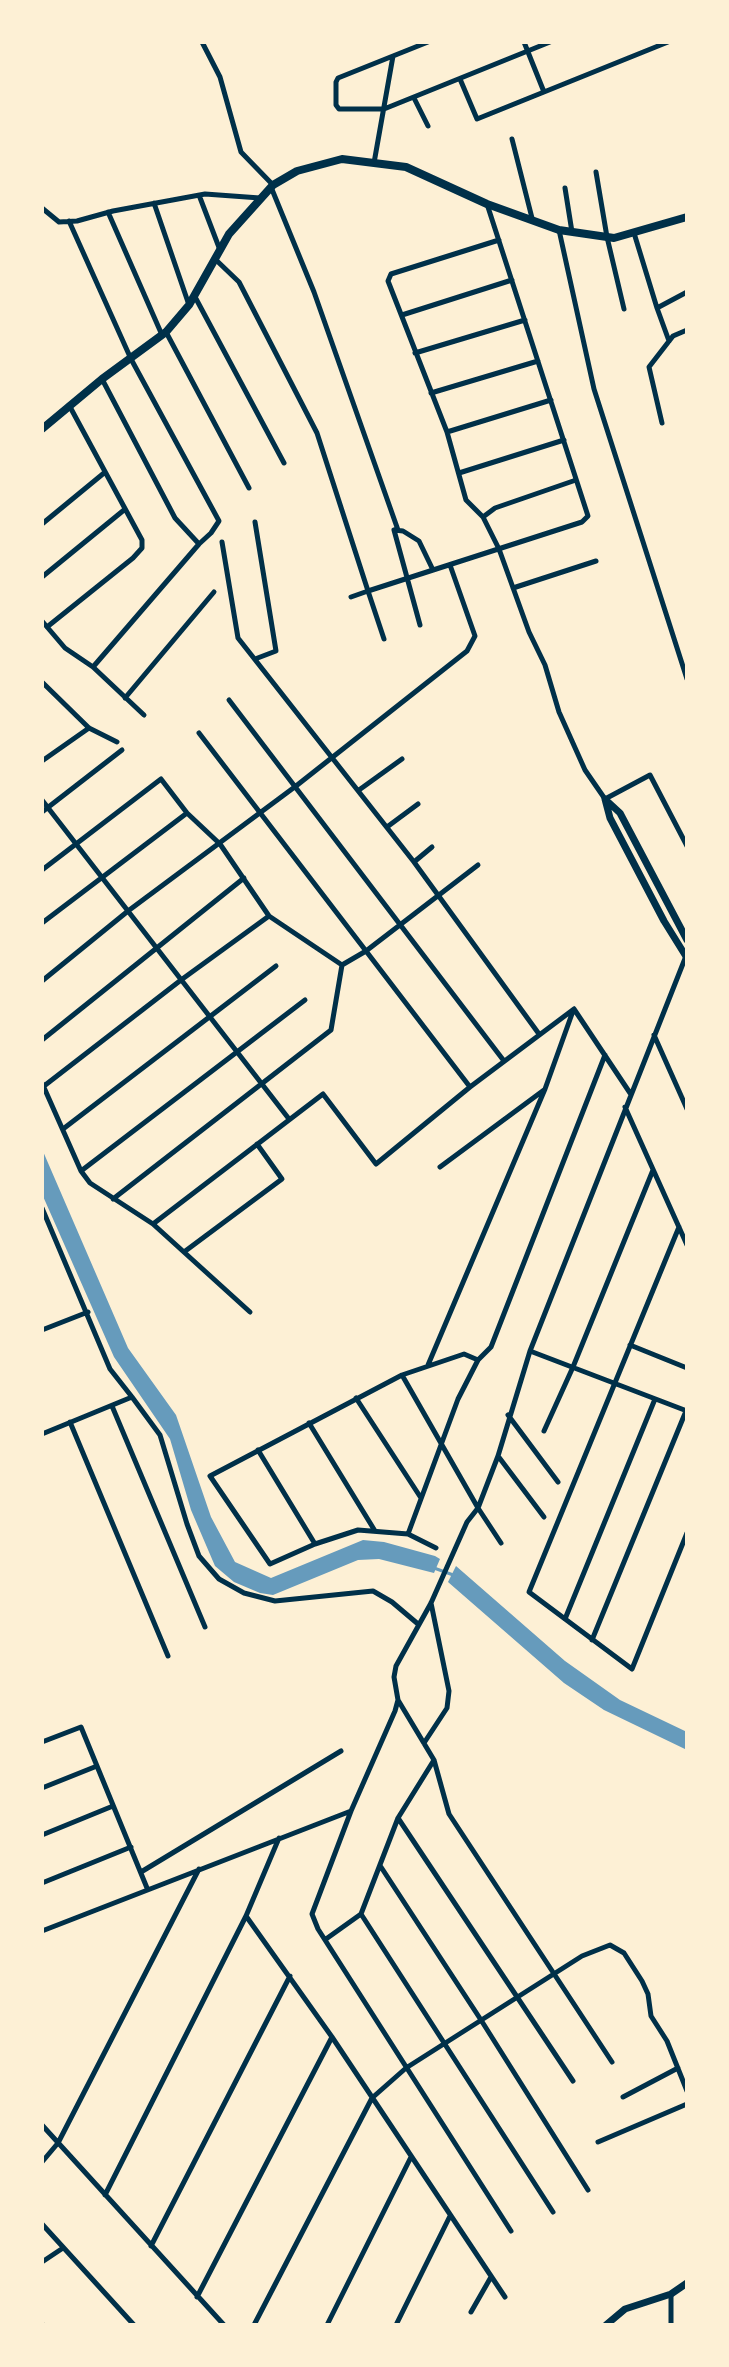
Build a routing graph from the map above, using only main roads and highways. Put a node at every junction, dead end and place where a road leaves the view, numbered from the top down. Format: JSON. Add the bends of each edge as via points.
{"nodes":[{"id":1,"x":687,"y":217,"type":"edge"},
{"id":2,"x":42,"y":429,"type":"edge"}],
"edges":[{"from":1,"to":2,"type":"main road","via":[[614,238],[559,230],[406,167],[342,159],[297,171],[272,186],[229,234],[189,305],[164,334]]}]}
